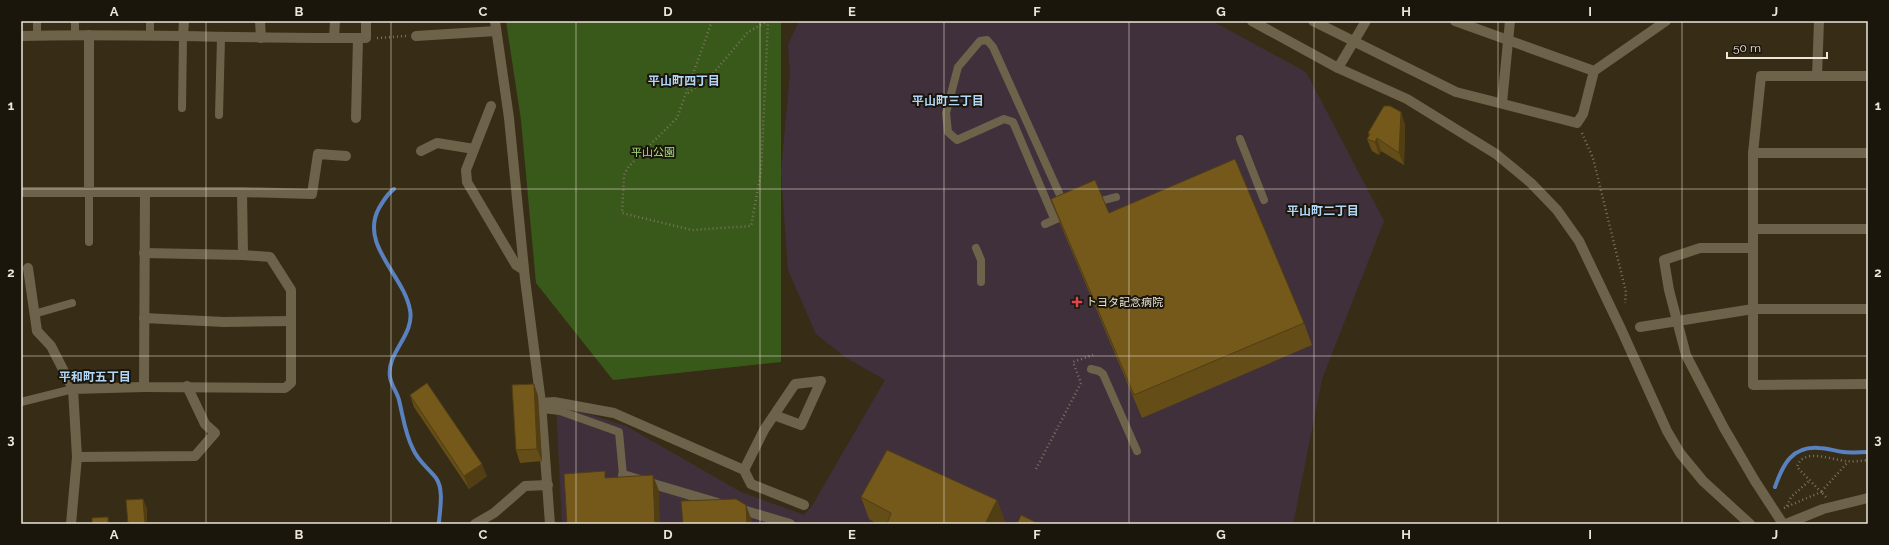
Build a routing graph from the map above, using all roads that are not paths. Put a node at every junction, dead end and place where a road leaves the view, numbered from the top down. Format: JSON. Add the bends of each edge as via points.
{"nodes":[{"id":1,"x":37,"y":21,"type":"edge"},
{"id":2,"x":75,"y":21,"type":"edge"},
{"id":3,"x":150,"y":21,"type":"edge"},
{"id":4,"x":184,"y":21,"type":"edge"},
{"id":5,"x":260,"y":21,"type":"edge"},
{"id":6,"x":335,"y":21,"type":"edge"},
{"id":7,"x":366,"y":21,"type":"edge"},
{"id":8,"x":1252,"y":21,"type":"edge"},
{"id":9,"x":1313,"y":21,"type":"edge"},
{"id":10,"x":1366,"y":21,"type":"edge"},
{"id":11,"x":1455,"y":21,"type":"edge"},
{"id":12,"x":1510,"y":21,"type":"edge"},
{"id":13,"x":1666,"y":21,"type":"edge"},
{"id":14,"x":1819,"y":21,"type":"edge"},
{"id":15,"x":496,"y":26,"type":"edge"},
{"id":16,"x":75,"y":35,"type":"junction"},
{"id":17,"x":89,"y":35,"type":"junction"},
{"id":18,"x":21,"y":36,"type":"edge"},
{"id":19,"x":37,"y":36,"type":"junction"},
{"id":20,"x":150,"y":36,"type":"junction"},
{"id":21,"x":416,"y":36,"type":"road end"},
{"id":22,"x":183,"y":37,"type":"junction"},
{"id":23,"x":221,"y":38,"type":"junction"},
{"id":24,"x":261,"y":38,"type":"junction"},
{"id":25,"x":334,"y":38,"type":"junction"},
{"id":26,"x":362,"y":38,"type":"junction"},
{"id":27,"x":1508,"y":39,"type":"junction"},
{"id":28,"x":1354,"y":42,"type":"junction"},
{"id":29,"x":1338,"y":68,"type":"junction"},
{"id":30,"x":1594,"y":71,"type":"junction"},
{"id":31,"x":1817,"y":76,"type":"junction"},
{"id":32,"x":1868,"y":76,"type":"edge"},
{"id":33,"x":1502,"y":103,"type":"junction"},
{"id":34,"x":491,"y":106,"type":"dead end"},
{"id":35,"x":182,"y":108,"type":"dead end"},
{"id":36,"x":219,"y":115,"type":"dead end"},
{"id":37,"x":356,"y":118,"type":"dead end"},
{"id":38,"x":1240,"y":139,"type":"dead end"},
{"id":39,"x":474,"y":149,"type":"junction"},
{"id":40,"x":421,"y":151,"type":"dead end"},
{"id":41,"x":1753,"y":153,"type":"junction"},
{"id":42,"x":1868,"y":153,"type":"edge"},
{"id":43,"x":346,"y":156,"type":"dead end"},
{"id":44,"x":89,"y":191,"type":"junction"},
{"id":45,"x":21,"y":192,"type":"edge"},
{"id":46,"x":145,"y":192,"type":"junction"},
{"id":47,"x":242,"y":192,"type":"junction"},
{"id":48,"x":1116,"y":197,"type":"dead end"},
{"id":49,"x":1264,"y":200,"type":"dead end"},
{"id":50,"x":1087,"y":206,"type":"edge"},
{"id":51,"x":1053,"y":216,"type":"edge"},
{"id":52,"x":1044,"y":224,"type":"dead end"},
{"id":53,"x":1753,"y":229,"type":"junction"},
{"id":54,"x":1868,"y":229,"type":"edge"},
{"id":55,"x":89,"y":242,"type":"dead end"},
{"id":56,"x":976,"y":248,"type":"dead end"},
{"id":57,"x":1753,"y":248,"type":"junction"},
{"id":58,"x":144,"y":253,"type":"junction"},
{"id":59,"x":243,"y":255,"type":"junction"},
{"id":60,"x":28,"y":268,"type":"dead end"},
{"id":61,"x":524,"y":270,"type":"junction"},
{"id":62,"x":981,"y":282,"type":"dead end"},
{"id":63,"x":72,"y":303,"type":"dead end"},
{"id":64,"x":1753,"y":309,"type":"junction"},
{"id":65,"x":1868,"y":309,"type":"edge"},
{"id":66,"x":34,"y":314,"type":"junction"},
{"id":67,"x":144,"y":318,"type":"junction"},
{"id":68,"x":291,"y":321,"type":"junction"},
{"id":69,"x":1676,"y":321,"type":"junction"},
{"id":70,"x":1640,"y":327,"type":"dead end"},
{"id":71,"x":1091,"y":369,"type":"dead end"},
{"id":72,"x":1868,"y":384,"type":"edge"},
{"id":73,"x":187,"y":386,"type":"junction"},
{"id":74,"x":144,"y":387,"type":"junction"},
{"id":75,"x":73,"y":388,"type":"junction"},
{"id":76,"x":21,"y":402,"type":"edge"},
{"id":77,"x":542,"y":406,"type":"junction"},
{"id":78,"x":774,"y":415,"type":"junction"},
{"id":79,"x":1137,"y":451,"type":"dead end"},
{"id":80,"x":78,"y":457,"type":"junction"},
{"id":81,"x":744,"y":470,"type":"junction"},
{"id":82,"x":623,"y":475,"type":"joint"},
{"id":83,"x":548,"y":485,"type":"junction"},
{"id":84,"x":1868,"y":498,"type":"edge"},
{"id":85,"x":804,"y":505,"type":"dead end"},
{"id":86,"x":71,"y":524,"type":"edge"},
{"id":87,"x":475,"y":524,"type":"edge"},
{"id":88,"x":550,"y":524,"type":"edge"},
{"id":89,"x":790,"y":524,"type":"edge"},
{"id":90,"x":1750,"y":524,"type":"edge"},
{"id":91,"x":1783,"y":524,"type":"edge"},
{"id":92,"x":1786,"y":524,"type":"edge"}],
"edges":[{"from":1,"to":19,"type":"lane"},
{"from":2,"to":16,"type":"lane"},
{"from":3,"to":20,"type":"lane"},
{"from":4,"to":22,"type":"street"},
{"from":5,"to":24,"type":"street"},
{"from":6,"to":25,"type":"street"},
{"from":7,"to":26,"type":"street"},
{"from":8,"to":29,"type":"street"},
{"from":9,"to":28,"type":"street"},
{"from":10,"to":28,"type":"street"},
{"from":11,"to":27,"type":"street"},
{"from":12,"to":27,"type":"street"},
{"from":13,"to":30,"type":"street"},
{"from":14,"to":31,"type":"street"},
{"from":15,"to":21,"type":"street"},
{"from":15,"to":61,"type":"street","via":[[509,118]]},
{"from":16,"to":17,"type":"street"},
{"from":16,"to":19,"type":"street"},
{"from":17,"to":20,"type":"street"},
{"from":17,"to":44,"type":"street"},
{"from":18,"to":19,"type":"street"},
{"from":20,"to":22,"type":"street"},
{"from":22,"to":23,"type":"street"},
{"from":22,"to":35,"type":"lane"},
{"from":23,"to":24,"type":"street"},
{"from":23,"to":36,"type":"lane"},
{"from":24,"to":25,"type":"street"},
{"from":25,"to":26,"type":"street"},
{"from":26,"to":37,"type":"street"},
{"from":27,"to":30,"type":"street"},
{"from":27,"to":33,"type":"street"},
{"from":28,"to":29,"type":"street"},
{"from":28,"to":33,"type":"street","via":[[1456,92]]},
{"from":29,"to":90,"type":"street","via":[[1407,99],[1496,154],[1531,183],[1557,210],[1579,241],[1667,431],[1691,467],[1717,495]]},
{"from":30,"to":33,"type":"street","via":[[1583,114],[1577,123]]},
{"from":31,"to":32,"type":"street"},
{"from":31,"to":41,"type":"street","via":[[1761,76]]},
{"from":34,"to":39,"type":"street"},
{"from":38,"to":49,"type":"lane"},
{"from":39,"to":40,"type":"street","via":[[437,143]]},
{"from":39,"to":61,"type":"street","via":[[466,170],[467,182],[516,265]]},
{"from":41,"to":42,"type":"street"},
{"from":41,"to":53,"type":"street"},
{"from":43,"to":47,"type":"street","via":[[318,154],[312,194]]},
{"from":44,"to":45,"type":"street"},
{"from":44,"to":46,"type":"street"},
{"from":44,"to":55,"type":"lane"},
{"from":46,"to":47,"type":"street"},
{"from":46,"to":58,"type":"street"},
{"from":47,"to":59,"type":"street"},
{"from":48,"to":50,"type":"lane"},
{"from":51,"to":52,"type":"lane","via":[[1013,122],[1004,119],[957,140],[948,132],[946,113],[958,67],[980,41],[987,40],[993,47],[1066,212]]},
{"from":53,"to":54,"type":"street"},
{"from":53,"to":57,"type":"street"},
{"from":56,"to":62,"type":"lane","via":[[981,260]]},
{"from":57,"to":64,"type":"street"},
{"from":57,"to":69,"type":"street","via":[[1700,248],[1664,260]]},
{"from":58,"to":59,"type":"street"},
{"from":58,"to":67,"type":"street"},
{"from":59,"to":68,"type":"street","via":[[270,256],[291,290]]},
{"from":60,"to":66,"type":"street"},
{"from":61,"to":77,"type":"street"},
{"from":63,"to":66,"type":"lane"},
{"from":64,"to":65,"type":"street"},
{"from":64,"to":69,"type":"street"},
{"from":64,"to":72,"type":"street","via":[[1754,385]]},
{"from":66,"to":75,"type":"street","via":[[36,331],[51,346]]},
{"from":67,"to":68,"type":"street","via":[[224,322]]},
{"from":67,"to":74,"type":"street"},
{"from":68,"to":73,"type":"street","via":[[291,383],[285,388]]},
{"from":69,"to":70,"type":"street"},
{"from":69,"to":91,"type":"street","via":[[1686,355],[1709,399],[1755,482]]},
{"from":71,"to":79,"type":"lane","via":[[1103,374]]},
{"from":73,"to":74,"type":"street"},
{"from":73,"to":80,"type":"street","via":[[205,424],[215,433],[195,456]]},
{"from":74,"to":75,"type":"street"},
{"from":75,"to":76,"type":"lane"},
{"from":75,"to":80,"type":"street"},
{"from":77,"to":81,"type":"street","via":[[554,402],[614,413]]},
{"from":77,"to":82,"type":"lane","via":[[619,432]]},
{"from":77,"to":83,"type":"street"},
{"from":78,"to":78,"type":"street","via":[[795,384],[821,381],[801,425]]},
{"from":78,"to":81,"type":"street"},
{"from":80,"to":86,"type":"street"},
{"from":81,"to":85,"type":"street","via":[[751,484]]},
{"from":82,"to":89,"type":"street","via":[[682,496]]},
{"from":83,"to":87,"type":"street","via":[[525,486],[494,513]]},
{"from":83,"to":88,"type":"street"},
{"from":84,"to":92,"type":"street","via":[[1823,508]]}]}
